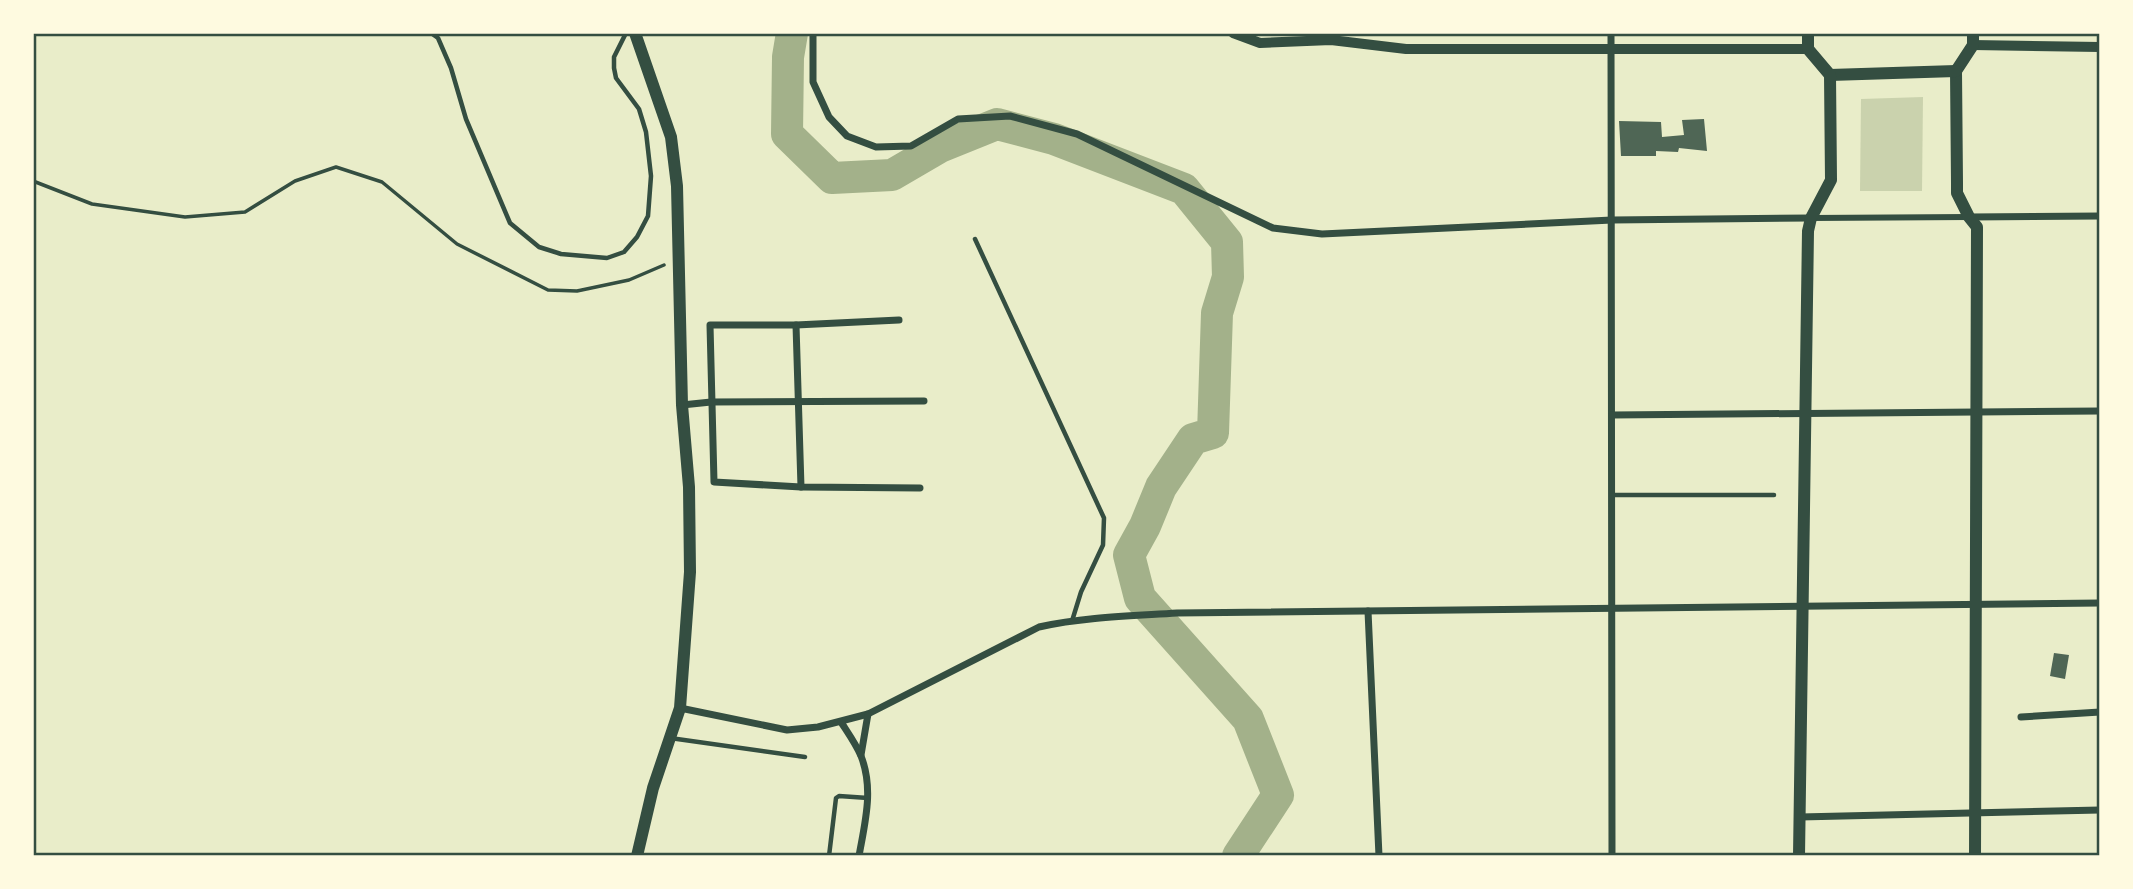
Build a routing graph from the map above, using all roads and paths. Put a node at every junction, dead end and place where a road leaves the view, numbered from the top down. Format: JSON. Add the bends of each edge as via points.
{"nodes":[{"id":1,"x":431,"y":33,"type":"edge"},
{"id":2,"x":626,"y":33,"type":"edge"},
{"id":3,"x":635,"y":33,"type":"edge"},
{"id":4,"x":813,"y":33,"type":"edge"},
{"id":5,"x":1611,"y":33,"type":"edge"},
{"id":6,"x":1808,"y":33,"type":"edge"},
{"id":7,"x":1237,"y":35,"type":"edge"},
{"id":8,"x":1973,"y":39,"type":"edge"},
{"id":9,"x":2100,"y":47,"type":"edge"},
{"id":10,"x":1612,"y":48,"type":"junction"},
{"id":11,"x":1808,"y":49,"type":"junction"},
{"id":12,"x":1956,"y":71,"type":"junction"},
{"id":13,"x":1830,"y":75,"type":"junction"},
{"id":14,"x":33,"y":181,"type":"edge"},
{"id":15,"x":2100,"y":216,"type":"edge"},
{"id":16,"x":1969,"y":217,"type":"junction"},
{"id":17,"x":1811,"y":219,"type":"junction"},
{"id":18,"x":1612,"y":220,"type":"junction"},
{"id":19,"x":975,"y":239,"type":"dead end"},
{"id":20,"x":678,"y":259,"type":"junction"},
{"id":21,"x":900,"y":320,"type":"dead end"},
{"id":22,"x":796,"y":325,"type":"junction"},
{"id":23,"x":924,"y":401,"type":"dead end"},
{"id":24,"x":711,"y":402,"type":"junction"},
{"id":25,"x":799,"y":403,"type":"junction"},
{"id":26,"x":682,"y":405,"type":"junction"},
{"id":27,"x":2100,"y":411,"type":"edge"},
{"id":28,"x":1977,"y":412,"type":"junction"},
{"id":29,"x":1805,"y":413,"type":"junction"},
{"id":30,"x":1612,"y":415,"type":"junction"},
{"id":31,"x":802,"y":487,"type":"junction"},
{"id":32,"x":920,"y":488,"type":"dead end"},
{"id":33,"x":1612,"y":495,"type":"junction"},
{"id":34,"x":1774,"y":495,"type":"dead end"},
{"id":35,"x":2100,"y":603,"type":"edge"},
{"id":36,"x":1976,"y":604,"type":"junction"},
{"id":37,"x":1803,"y":606,"type":"junction"},
{"id":38,"x":1612,"y":608,"type":"junction"},
{"id":39,"x":1368,"y":611,"type":"junction"},
{"id":40,"x":1072,"y":621,"type":"junction"},
{"id":41,"x":680,"y":709,"type":"junction"},
{"id":42,"x":2100,"y":712,"type":"edge"},
{"id":43,"x":868,"y":714,"type":"junction"},
{"id":44,"x":2021,"y":717,"type":"dead end"},
{"id":45,"x":841,"y":722,"type":"junction"},
{"id":46,"x":669,"y":738,"type":"junction"},
{"id":47,"x":861,"y":756,"type":"junction"},
{"id":48,"x":805,"y":757,"type":"dead end"},
{"id":49,"x":869,"y":798,"type":"junction"},
{"id":50,"x":2100,"y":810,"type":"edge"},
{"id":51,"x":1975,"y":813,"type":"junction"},
{"id":52,"x":1800,"y":817,"type":"junction"},
{"id":53,"x":637,"y":856,"type":"edge"},
{"id":54,"x":829,"y":856,"type":"edge"},
{"id":55,"x":859,"y":856,"type":"edge"},
{"id":56,"x":1379,"y":856,"type":"edge"},
{"id":57,"x":1612,"y":856,"type":"edge"},
{"id":58,"x":1799,"y":856,"type":"edge"},
{"id":59,"x":1975,"y":856,"type":"edge"}],
"edges":[{"from":1,"to":2,"type":"lane","via":[[438,38],[451,68],[466,119],[510,223],[539,247],[607,258],[624,252],[648,216],[651,176],[646,132],[639,109],[614,68],[614,57]]},
{"from":3,"to":20,"type":"main road","via":[[671,137]]},
{"from":4,"to":18,"type":"street","via":[[813,82],[830,117],[847,136],[876,147],[911,146],[958,119],[1010,116],[1077,134],[1273,228],[1322,234]]},
{"from":5,"to":10,"type":"street"},
{"from":6,"to":11,"type":"main road"},
{"from":7,"to":10,"type":"street","via":[[1260,43],[1331,40],[1406,49]]},
{"from":8,"to":9,"type":"street"},
{"from":8,"to":12,"type":"main road"},
{"from":10,"to":11,"type":"street"},
{"from":10,"to":18,"type":"street"},
{"from":11,"to":13,"type":"main road"},
{"from":12,"to":13,"type":"main road"},
{"from":12,"to":16,"type":"main road","via":[[1957,192]]},
{"from":13,"to":17,"type":"main road","via":[[1831,180]]},
{"from":14,"to":20,"type":"path","via":[[92,204],[186,217],[245,212],[295,181],[336,167],[382,182],[457,244],[548,290],[578,291],[629,280]]},
{"from":15,"to":16,"type":"street"},
{"from":16,"to":17,"type":"street"},
{"from":16,"to":28,"type":"main road","via":[[1977,227]]},
{"from":17,"to":18,"type":"street"},
{"from":17,"to":29,"type":"main road"},
{"from":18,"to":30,"type":"street"},
{"from":19,"to":40,"type":"lane","via":[[1104,519],[1103,545]]},
{"from":20,"to":26,"type":"main road"},
{"from":21,"to":22,"type":"street"},
{"from":22,"to":24,"type":"street","via":[[710,325]]},
{"from":22,"to":25,"type":"street"},
{"from":23,"to":25,"type":"street"},
{"from":24,"to":25,"type":"street"},
{"from":24,"to":26,"type":"street"},
{"from":24,"to":31,"type":"street","via":[[714,482]]},
{"from":25,"to":31,"type":"street"},
{"from":26,"to":41,"type":"main road","via":[[690,572]]},
{"from":27,"to":28,"type":"street"},
{"from":28,"to":29,"type":"street"},
{"from":28,"to":36,"type":"main road"},
{"from":29,"to":30,"type":"street"},
{"from":29,"to":37,"type":"main road"},
{"from":30,"to":33,"type":"street"},
{"from":31,"to":32,"type":"street"},
{"from":33,"to":34,"type":"lane"},
{"from":33,"to":38,"type":"street"},
{"from":35,"to":36,"type":"street"},
{"from":36,"to":37,"type":"street"},
{"from":36,"to":51,"type":"main road"},
{"from":37,"to":38,"type":"street"},
{"from":37,"to":52,"type":"main road"},
{"from":38,"to":39,"type":"street"},
{"from":38,"to":57,"type":"street"},
{"from":39,"to":40,"type":"street","via":[[1177,612]]},
{"from":39,"to":56,"type":"street"},
{"from":40,"to":43,"type":"street","via":[[1038,627]]},
{"from":41,"to":45,"type":"street","via":[[787,730]]},
{"from":41,"to":46,"type":"main road"},
{"from":42,"to":44,"type":"street"},
{"from":43,"to":45,"type":"street"},
{"from":43,"to":47,"type":"street"},
{"from":45,"to":47,"type":"street"},
{"from":46,"to":48,"type":"lane"},
{"from":46,"to":53,"type":"main road"},
{"from":47,"to":49,"type":"street"},
{"from":49,"to":54,"type":"lane","via":[[836,797]]},
{"from":49,"to":55,"type":"street"},
{"from":50,"to":51,"type":"street"},
{"from":51,"to":52,"type":"street"},
{"from":51,"to":59,"type":"main road"},
{"from":52,"to":58,"type":"main road"}]}
